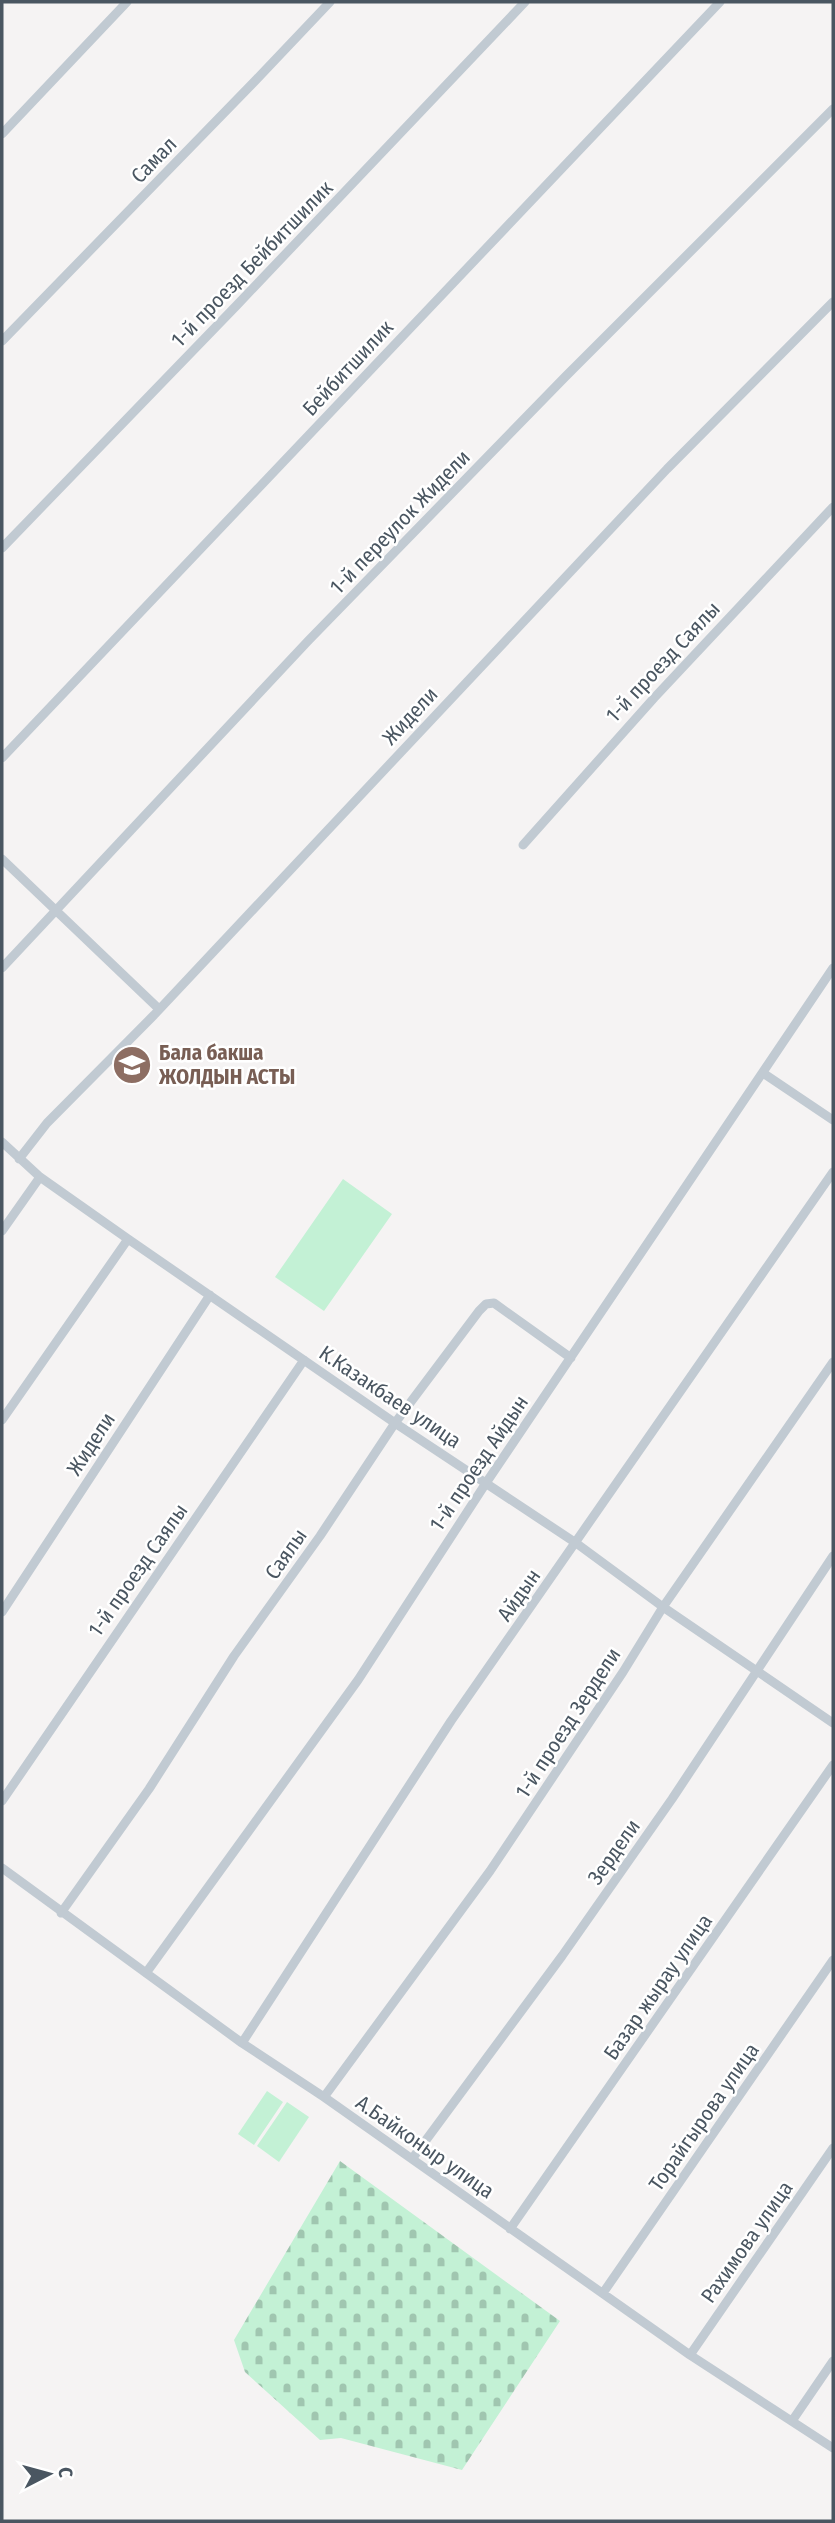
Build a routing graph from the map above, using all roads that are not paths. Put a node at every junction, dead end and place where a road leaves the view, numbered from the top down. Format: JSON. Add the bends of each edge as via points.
{"nodes":[{"id":1,"x":127,"y":2,"type":"edge"},
{"id":2,"x":330,"y":2,"type":"edge"},
{"id":3,"x":525,"y":2,"type":"edge"},
{"id":4,"x":719,"y":2,"type":"edge"},
{"id":5,"x":833,"y":109,"type":"edge"},
{"id":6,"x":2,"y":134,"type":"edge"},
{"id":7,"x":833,"y":302,"type":"edge"},
{"id":8,"x":2,"y":341,"type":"edge"},
{"id":9,"x":833,"y":507,"type":"edge"},
{"id":10,"x":2,"y":548,"type":"edge"},
{"id":11,"x":2,"y":758,"type":"edge"},
{"id":12,"x":523,"y":845,"type":"dead end"},
{"id":13,"x":2,"y":859,"type":"edge"},
{"id":14,"x":56,"y":912,"type":"junction"},
{"id":15,"x":2,"y":968,"type":"edge"},
{"id":16,"x":833,"y":968,"type":"edge"},
{"id":17,"x":159,"y":1009,"type":"junction"},
{"id":18,"x":763,"y":1073,"type":"junction"},
{"id":19,"x":833,"y":1121,"type":"edge"},
{"id":20,"x":2,"y":1142,"type":"edge"},
{"id":21,"x":19,"y":1159,"type":"junction"},
{"id":22,"x":833,"y":1172,"type":"edge"},
{"id":23,"x":40,"y":1177,"type":"junction"},
{"id":24,"x":2,"y":1231,"type":"edge"},
{"id":25,"x":128,"y":1239,"type":"junction"},
{"id":26,"x":210,"y":1295,"type":"junction"},
{"id":27,"x":571,"y":1358,"type":"junction"},
{"id":28,"x":304,"y":1360,"type":"junction"},
{"id":29,"x":833,"y":1362,"type":"edge"},
{"id":30,"x":2,"y":1420,"type":"edge"},
{"id":31,"x":396,"y":1423,"type":"junction"},
{"id":32,"x":486,"y":1483,"type":"junction"},
{"id":33,"x":576,"y":1543,"type":"junction"},
{"id":34,"x":833,"y":1556,"type":"edge"},
{"id":35,"x":663,"y":1607,"type":"junction"},
{"id":36,"x":2,"y":1612,"type":"edge"},
{"id":37,"x":756,"y":1670,"type":"junction"},
{"id":38,"x":833,"y":1723,"type":"edge"},
{"id":39,"x":833,"y":1765,"type":"edge"},
{"id":40,"x":2,"y":1801,"type":"edge"},
{"id":41,"x":2,"y":1868,"type":"edge"},
{"id":42,"x":61,"y":1913,"type":"junction"},
{"id":43,"x":833,"y":1960,"type":"edge"},
{"id":44,"x":146,"y":1973,"type":"junction"},
{"id":45,"x":242,"y":2043,"type":"junction"},
{"id":46,"x":324,"y":2097,"type":"junction"},
{"id":47,"x":833,"y":2148,"type":"edge"},
{"id":48,"x":412,"y":2159,"type":"junction"},
{"id":49,"x":510,"y":2229,"type":"junction"},
{"id":50,"x":603,"y":2293,"type":"junction"},
{"id":51,"x":690,"y":2355,"type":"junction"},
{"id":52,"x":833,"y":2361,"type":"edge"},
{"id":53,"x":792,"y":2421,"type":"junction"},
{"id":54,"x":833,"y":2448,"type":"edge"}],
"edges":[{"from":1,"to":6,"type":"street"},
{"from":2,"to":8,"type":"street","name":"Самал"},
{"from":3,"to":10,"type":"street","name":"1-й проезд Бейбитшилик"},
{"from":4,"to":11,"type":"street","name":"Бейбитшилик"},
{"from":5,"to":14,"type":"street","name":"1-й переулок Жидели","via":[[327,622]]},
{"from":7,"to":17,"type":"street","name":"Жидели","via":[[667,469]]},
{"from":9,"to":12,"type":"street","name":"1-й проезд Саялы","via":[[653,698]]},
{"from":13,"to":14,"type":"street"},
{"from":14,"to":15,"type":"street","name":"1-й переулок Жидели"},
{"from":14,"to":17,"type":"street"},
{"from":16,"to":18,"type":"street","name":"1-й проезд Айдын"},
{"from":17,"to":21,"type":"street","name":"Жидели","via":[[47,1123]]},
{"from":18,"to":19,"type":"street"},
{"from":18,"to":27,"type":"street","name":"1-й проезд Айдын"},
{"from":20,"to":21,"type":"street","name":"К.Казакбаев улица"},
{"from":21,"to":23,"type":"street","name":"К.Казакбаев улица"},
{"from":22,"to":33,"type":"street","name":"Айдын"},
{"from":23,"to":24,"type":"street"},
{"from":23,"to":25,"type":"street","name":"К.Казакбаев улица"},
{"from":25,"to":26,"type":"street","name":"К.Казакбаев улица"},
{"from":25,"to":30,"type":"street"},
{"from":26,"to":28,"type":"street","name":"К.Казакбаев улица"},
{"from":26,"to":36,"type":"street","name":"Жидели"},
{"from":27,"to":31,"type":"street","name":"Саялы","via":[[494,1303],[486,1304]]},
{"from":27,"to":32,"type":"street","name":"1-й проезд Айдын"},
{"from":28,"to":31,"type":"street","name":"К.Казакбаев улица"},
{"from":28,"to":40,"type":"street","name":"1-й проезд Саялы"},
{"from":29,"to":35,"type":"street","name":"1-й проезд Зердели"},
{"from":31,"to":32,"type":"street","name":"К.Казакбаев улица"},
{"from":31,"to":42,"type":"street","name":"Саялы"},
{"from":32,"to":33,"type":"street","name":"К.Казакбаев улица"},
{"from":32,"to":44,"type":"street","name":"1-й проезд Айдын","via":[[358,1680]]},
{"from":33,"to":35,"type":"street","name":"К.Казакбаев улица"},
{"from":33,"to":45,"type":"street","name":"Айдын","via":[[451,1721]]},
{"from":34,"to":37,"type":"street","name":"Зердели"},
{"from":35,"to":37,"type":"street","name":"К.Казакбаев улица"},
{"from":35,"to":46,"type":"street","name":"1-й проезд Зердели","via":[[490,1871]]},
{"from":37,"to":38,"type":"street","name":"К.Казакбаев улица"},
{"from":37,"to":48,"type":"street","name":"Зердели","via":[[562,1956]]},
{"from":39,"to":49,"type":"street","name":"Базар жырау улица"},
{"from":41,"to":42,"type":"street","name":"А.Байконыр улица"},
{"from":42,"to":44,"type":"street","name":"А.Байконыр улица"},
{"from":43,"to":50,"type":"street","name":"Торайгырова улица"},
{"from":44,"to":45,"type":"street","name":"А.Байконыр улица"},
{"from":45,"to":46,"type":"street","name":"А.Байконыр улица"},
{"from":46,"to":48,"type":"street","name":"А.Байконыр улица"},
{"from":47,"to":51,"type":"street","name":"Рахимова улица"},
{"from":48,"to":49,"type":"street","name":"А.Байконыр улица"},
{"from":49,"to":50,"type":"street","name":"А.Байконыр улица"},
{"from":50,"to":51,"type":"street","name":"А.Байконыр улица"},
{"from":51,"to":53,"type":"street","name":"А.Байконыр улица"},
{"from":52,"to":53,"type":"street"},
{"from":53,"to":54,"type":"street","name":"А.Байконыр улица"}]}
